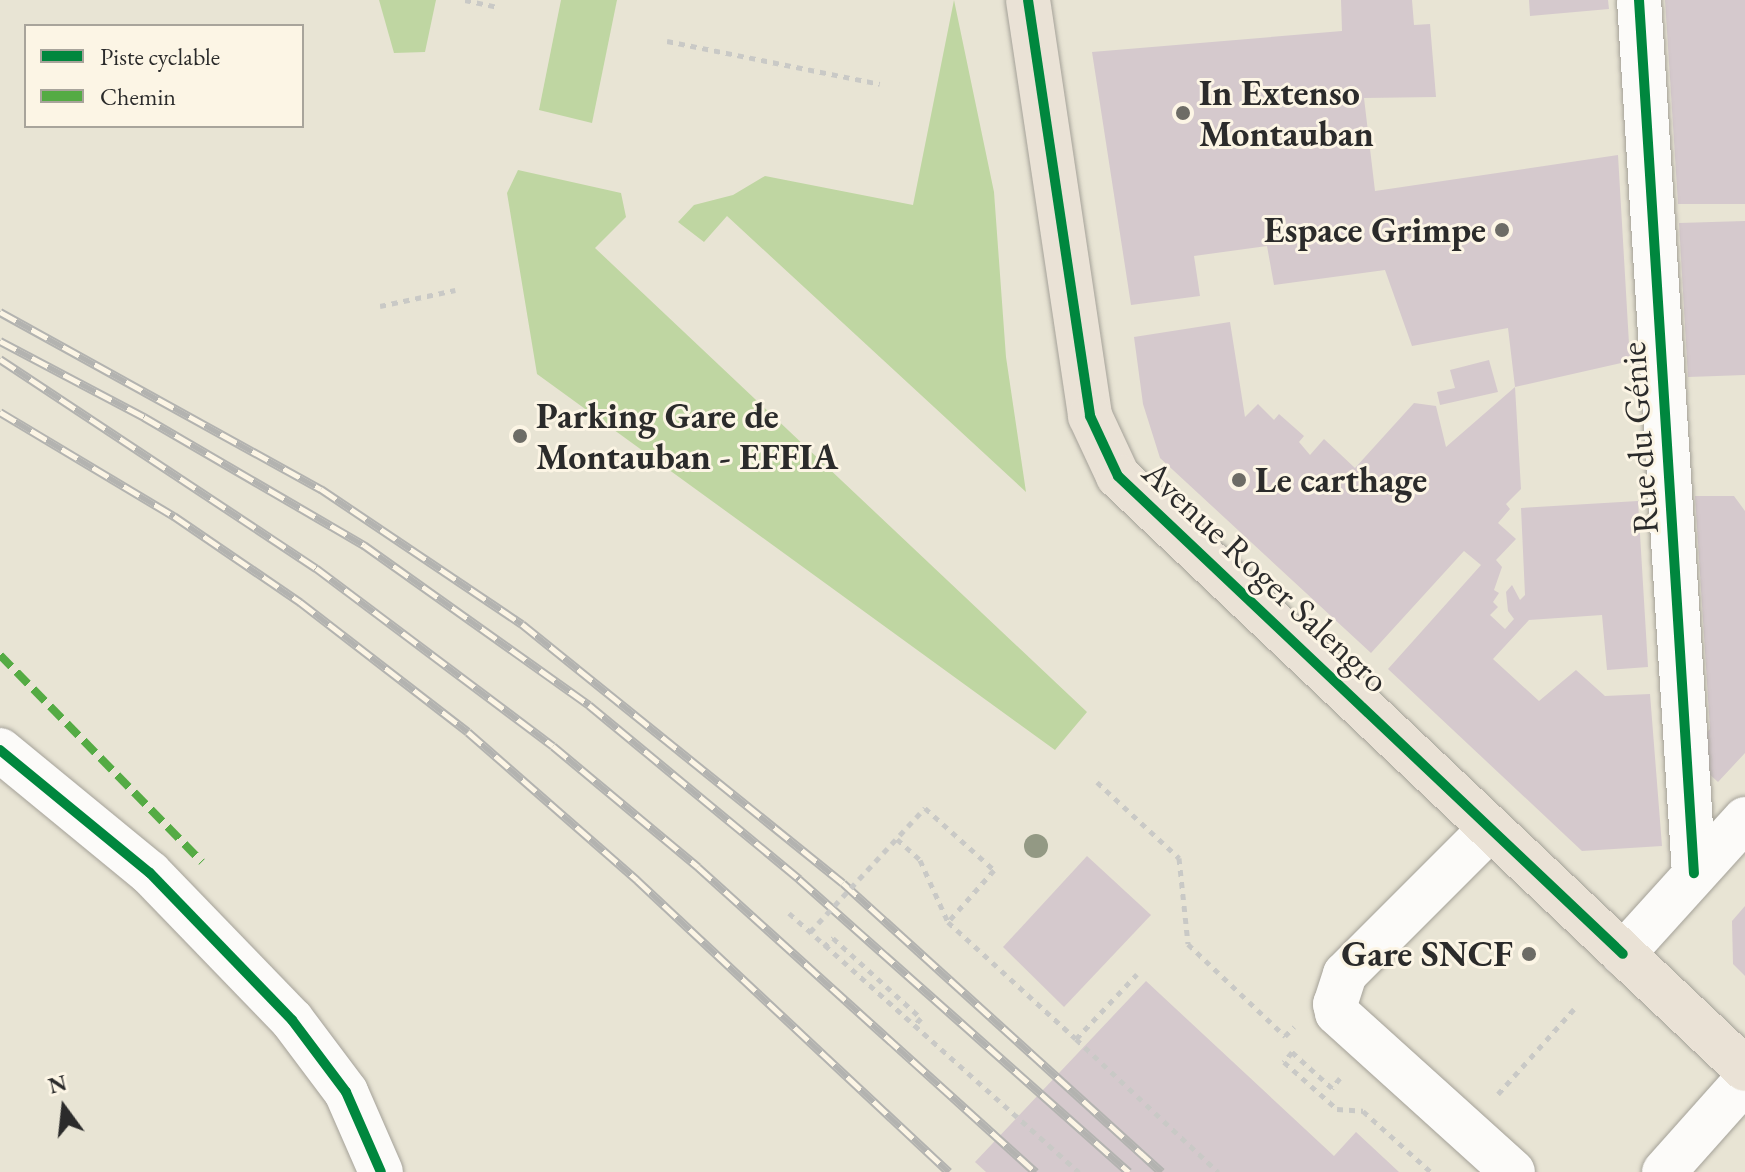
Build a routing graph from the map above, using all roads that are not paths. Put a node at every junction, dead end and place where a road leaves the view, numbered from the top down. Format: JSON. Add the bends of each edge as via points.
{"nodes":[{"id":1,"x":1028,"y":0,"type":"edge"},
{"id":2,"x":1639,"y":0,"type":"edge"},
{"id":3,"x":0,"y":750,"type":"edge"},
{"id":4,"x":1745,"y":819,"type":"edge"},
{"id":5,"x":1490,"y":829,"type":"junction"},
{"id":6,"x":1694,"y":873,"type":"junction"},
{"id":7,"x":1623,"y":954,"type":"junction"},
{"id":8,"x":1745,"y":1069,"type":"edge"},
{"id":9,"x":1745,"y":1081,"type":"edge"},
{"id":10,"x":381,"y":1172,"type":"edge"},
{"id":11,"x":1513,"y":1172,"type":"edge"},
{"id":12,"x":1664,"y":1172,"type":"edge"}],
"edges":[{"from":1,"to":5,"type":"main road","name":"Avenue Roger Salengro","via":[[1090,416],[1118,476]]},
{"from":2,"to":6,"type":"street","name":"Rue du Génie"},
{"from":3,"to":10,"type":"street","via":[[150,873],[265,990],[346,1092]]},
{"from":4,"to":6,"type":"street"},
{"from":5,"to":7,"type":"main road","name":"Avenue Roger Salengro"},
{"from":5,"to":11,"type":"street","via":[[1345,974],[1335,1004],[1337,1013]]},
{"from":6,"to":7,"type":"street"},
{"from":7,"to":8,"type":"main road","name":"Avenue Roger Salengro"},
{"from":9,"to":12,"type":"street"}]}
